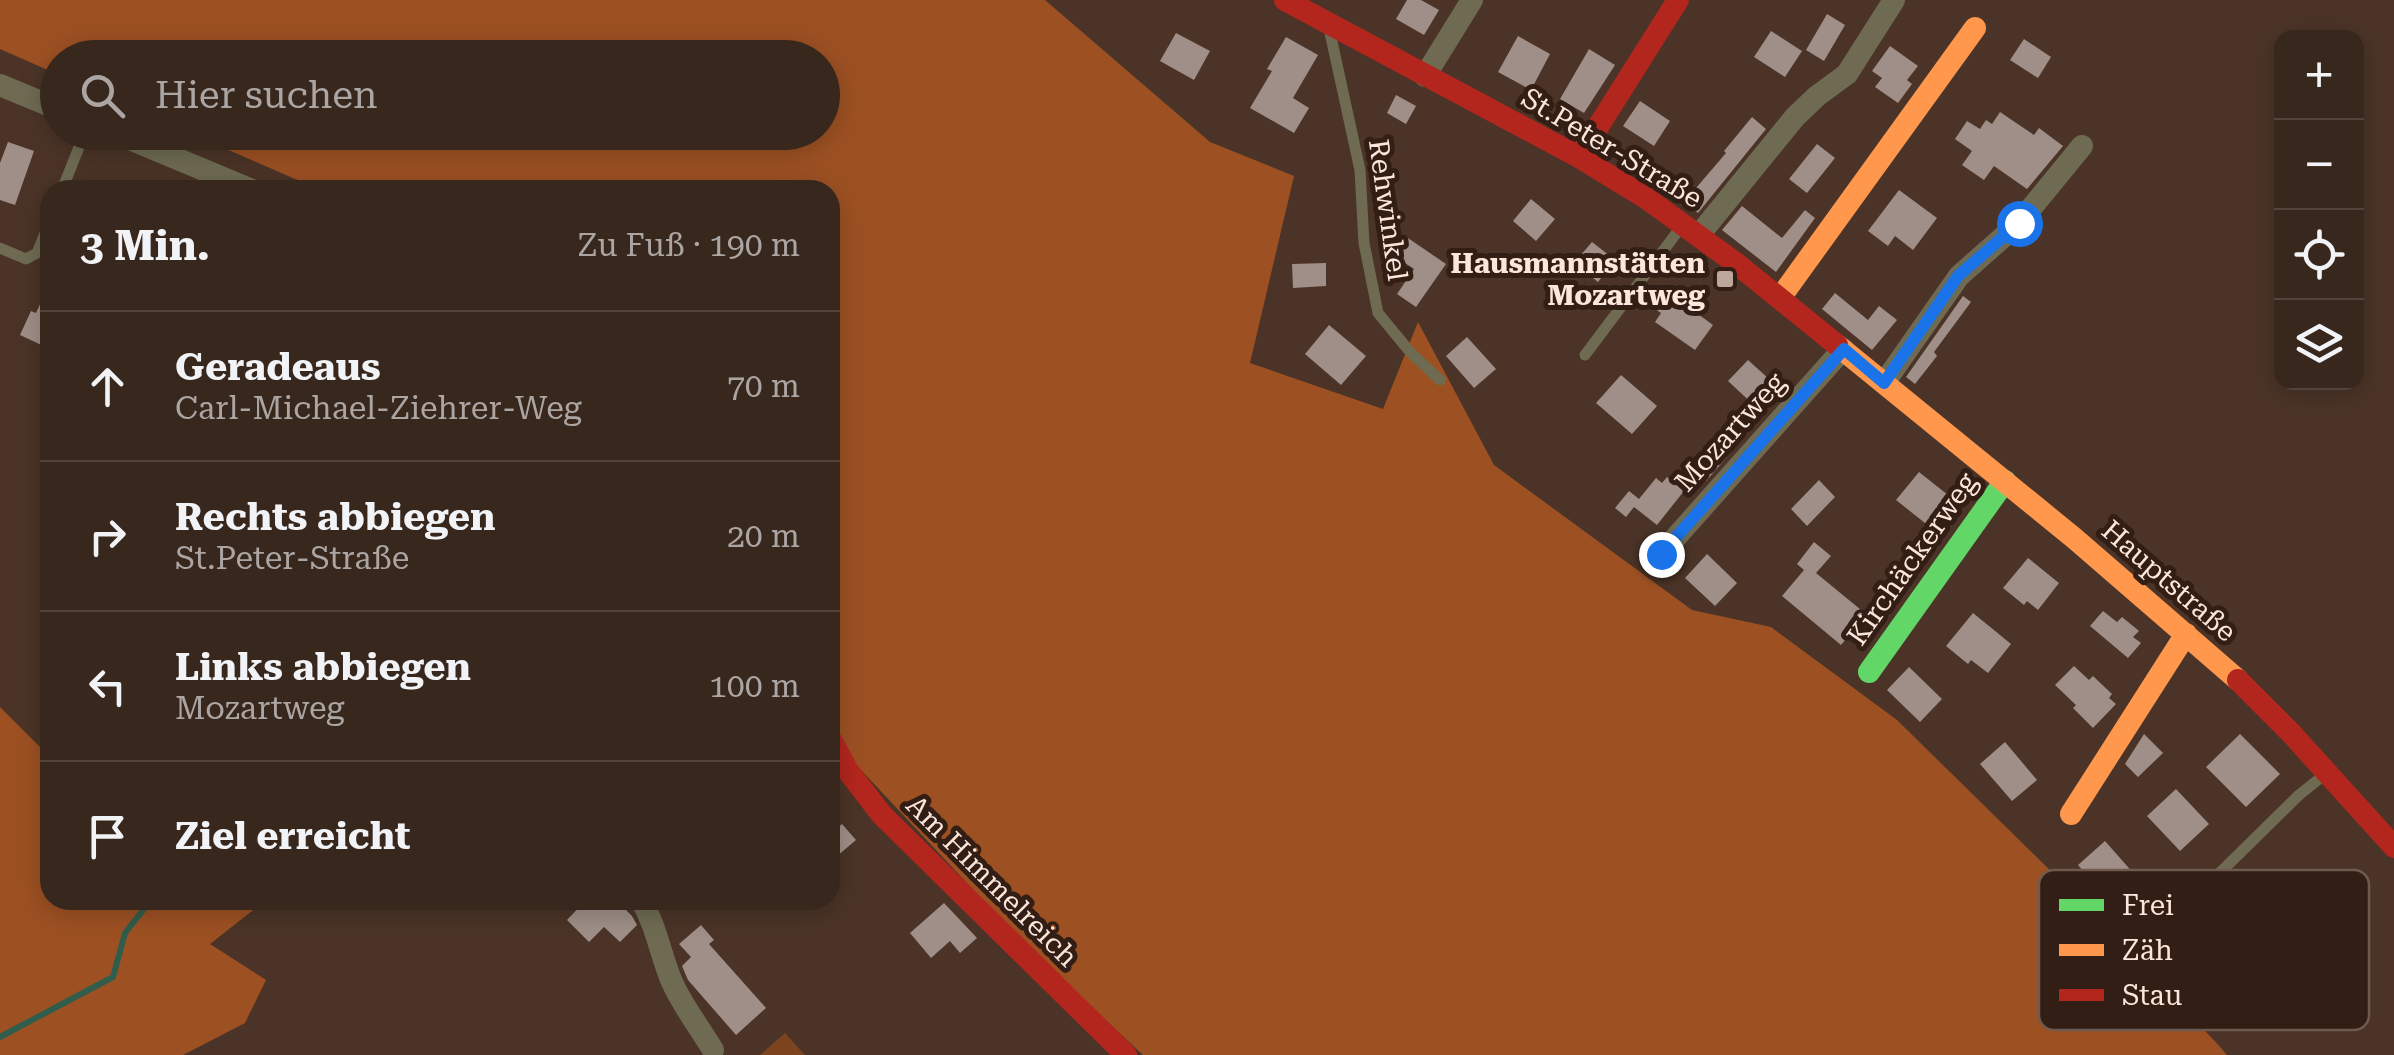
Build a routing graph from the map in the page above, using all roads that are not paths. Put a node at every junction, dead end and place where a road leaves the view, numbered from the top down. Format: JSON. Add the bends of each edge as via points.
{"nodes":[{"id":1,"x":1285,"y":0,"type":"edge"},
{"id":2,"x":1472,"y":0,"type":"edge"},
{"id":3,"x":1678,"y":0,"type":"edge"},
{"id":4,"x":1894,"y":0,"type":"edge"},
{"id":5,"x":1328,"y":24,"type":"junction"},
{"id":6,"x":1976,"y":28,"type":"dead end"},
{"id":7,"x":1424,"y":76,"type":"junction"},
{"id":8,"x":0,"y":85,"type":"edge"},
{"id":9,"x":40,"y":102,"type":"edge"},
{"id":10,"x":2082,"y":146,"type":"dead end"},
{"id":11,"x":78,"y":150,"type":"edge"},
{"id":12,"x":157,"y":150,"type":"edge"},
{"id":13,"x":1578,"y":156,"type":"junction"},
{"id":14,"x":66,"y":180,"type":"edge"},
{"id":15,"x":228,"y":180,"type":"edge"},
{"id":16,"x":1691,"y":230,"type":"junction"},
{"id":17,"x":0,"y":248,"type":"edge"},
{"id":18,"x":40,"y":248,"type":"edge"},
{"id":19,"x":1780,"y":298,"type":"junction"},
{"id":20,"x":1844,"y":349,"type":"junction"},
{"id":21,"x":1585,"y":355,"type":"dead end"},
{"id":22,"x":1440,"y":380,"type":"dead end"},
{"id":23,"x":1884,"y":383,"type":"junction"},
{"id":24,"x":2005,"y":481,"type":"junction"},
{"id":25,"x":1661,"y":554,"type":"dead end"},
{"id":26,"x":2186,"y":634,"type":"junction"},
{"id":27,"x":1869,"y":672,"type":"dead end"},
{"id":28,"x":840,"y":756,"type":"edge"},
{"id":29,"x":2327,"y":772,"type":"junction"},
{"id":30,"x":2071,"y":814,"type":"dead end"},
{"id":31,"x":2394,"y":847,"type":"edge"},
{"id":32,"x":2222,"y":870,"type":"edge"},
{"id":33,"x":647,"y":910,"type":"edge"},
{"id":34,"x":713,"y":1050,"type":"dead end"},
{"id":35,"x":1126,"y":1055,"type":"edge"}],
"edges":[{"from":1,"to":5,"type":"street","name":"St.Peter-Straße"},
{"from":2,"to":7,"type":"street"},
{"from":3,"to":13,"type":"street"},
{"from":4,"to":16,"type":"street","via":[[1847,74],[1795,117]]},
{"from":5,"to":7,"type":"street","name":"St.Peter-Straße"},
{"from":5,"to":22,"type":"lane","name":"Rehwinkel","via":[[1360,170],[1364,242],[1378,313]]},
{"from":6,"to":19,"type":"street"},
{"from":7,"to":13,"type":"street","name":"St.Peter-Straße"},
{"from":8,"to":9,"type":"street"},
{"from":10,"to":23,"type":"street","via":[[2019,223],[1958,276]]},
{"from":11,"to":14,"type":"lane"},
{"from":12,"to":15,"type":"street"},
{"from":13,"to":16,"type":"street","name":"St.Peter-Straße"},
{"from":16,"to":19,"type":"street","name":"St.Peter-Straße"},
{"from":16,"to":21,"type":"lane"},
{"from":17,"to":18,"type":"lane","via":[[26,259]]},
{"from":19,"to":20,"type":"street","name":"St.Peter-Straße"},
{"from":20,"to":23,"type":"street","name":"St.Peter-Straße"},
{"from":20,"to":25,"type":"street","name":"Mozartweg"},
{"from":23,"to":24,"type":"street","name":"Hauptstraße"},
{"from":24,"to":26,"type":"street","name":"Hauptstraße"},
{"from":24,"to":27,"type":"street","name":"Kirchäckerweg"},
{"from":26,"to":29,"type":"street","name":"Hauptstraße"},
{"from":26,"to":30,"type":"street"},
{"from":28,"to":35,"type":"street","name":"Am Himmelreich","via":[[882,815]]},
{"from":29,"to":31,"type":"street","name":"Hauptstraße"},
{"from":29,"to":32,"type":"lane"},
{"from":33,"to":34,"type":"street","via":[[672,982]]}]}
